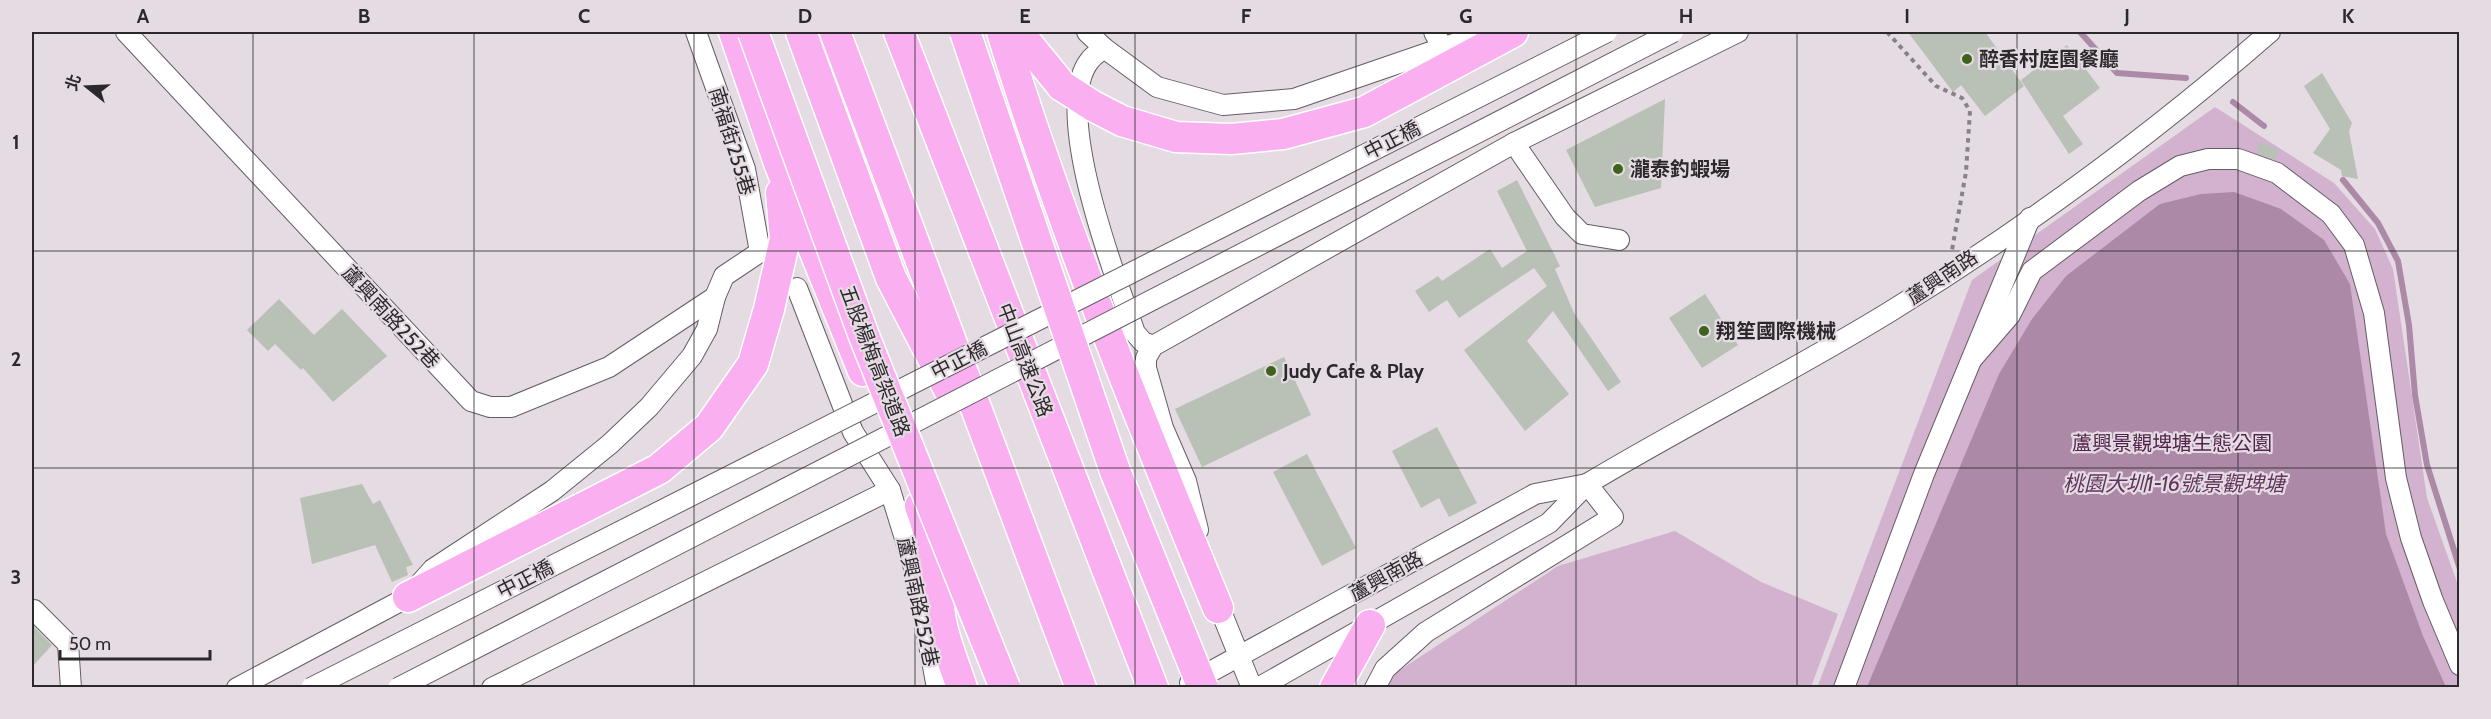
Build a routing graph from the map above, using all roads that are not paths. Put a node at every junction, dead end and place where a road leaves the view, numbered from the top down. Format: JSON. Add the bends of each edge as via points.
{"nodes":[{"id":1,"x":126,"y":32,"type":"edge"},
{"id":2,"x":696,"y":32,"type":"edge"},
{"id":3,"x":734,"y":32,"type":"edge"},
{"id":4,"x":753,"y":32,"type":"edge"},
{"id":5,"x":801,"y":32,"type":"edge"},
{"id":6,"x":835,"y":32,"type":"edge"},
{"id":7,"x":899,"y":32,"type":"edge"},
{"id":8,"x":965,"y":32,"type":"edge"},
{"id":9,"x":1002,"y":32,"type":"edge"},
{"id":10,"x":1018,"y":32,"type":"edge"},
{"id":11,"x":1088,"y":32,"type":"edge"},
{"id":12,"x":1489,"y":32,"type":"edge"},
{"id":13,"x":1513,"y":32,"type":"edge"},
{"id":14,"x":1607,"y":32,"type":"edge"},
{"id":15,"x":1673,"y":32,"type":"edge"},
{"id":16,"x":1738,"y":32,"type":"edge"},
{"id":17,"x":2270,"y":32,"type":"edge"},
{"id":18,"x":1439,"y":40,"type":"edge"},
{"id":19,"x":1104,"y":48,"type":"junction"},
{"id":20,"x":1514,"y":143,"type":"junction"},
{"id":21,"x":779,"y":163,"type":"junction"},
{"id":22,"x":2030,"y":218,"type":"junction"},
{"id":23,"x":1619,"y":240,"type":"dead end"},
{"id":24,"x":797,"y":288,"type":"dead end"},
{"id":25,"x":715,"y":297,"type":"junction"},
{"id":26,"x":1154,"y":346,"type":"junction"},
{"id":27,"x":1972,"y":359,"type":"junction"},
{"id":28,"x":1587,"y":484,"type":"junction"},
{"id":29,"x":890,"y":490,"type":"junction"},
{"id":30,"x":1014,"y":513,"type":"junction"},
{"id":31,"x":408,"y":597,"type":"junction"},
{"id":32,"x":1218,"y":608,"type":"junction"},
{"id":33,"x":34,"y":610,"type":"dead end"},
{"id":34,"x":1370,"y":625,"type":"junction"},
{"id":35,"x":1238,"y":657,"type":"junction"},
{"id":36,"x":2460,"y":665,"type":"edge"},
{"id":37,"x":1196,"y":685,"type":"edge"},
{"id":38,"x":71,"y":687,"type":"edge"},
{"id":39,"x":237,"y":687,"type":"edge"},
{"id":40,"x":311,"y":687,"type":"edge"},
{"id":41,"x":398,"y":687,"type":"edge"},
{"id":42,"x":492,"y":687,"type":"edge"},
{"id":43,"x":937,"y":687,"type":"edge"},
{"id":44,"x":962,"y":687,"type":"edge"},
{"id":45,"x":1005,"y":687,"type":"edge"},
{"id":46,"x":1082,"y":687,"type":"edge"},
{"id":47,"x":1153,"y":687,"type":"edge"},
{"id":48,"x":1252,"y":687,"type":"edge"},
{"id":49,"x":1258,"y":687,"type":"edge"},
{"id":50,"x":1335,"y":687,"type":"edge"},
{"id":51,"x":1376,"y":687,"type":"edge"},
{"id":52,"x":1844,"y":687,"type":"edge"}],
"edges":[{"from":1,"to":25,"type":"street","name":"蘆興南路252巷","via":[[471,401],[490,407],[511,407],[609,367]]},
{"from":2,"to":25,"type":"street","name":"南福街255巷","via":[[745,169],[760,252],[724,276]]},
{"from":3,"to":21,"type":"highway"},
{"from":4,"to":45,"type":"highway","name":"五股楊梅高架道路","bridge":true,"via":[[864,336]]},
{"from":5,"to":30,"type":"highway","via":[[891,279]]},
{"from":6,"to":30,"type":"highway"},
{"from":7,"to":47,"type":"highway","name":"中山高速公路"},
{"from":8,"to":37,"type":"highway","bridge":true,"via":[[1115,471]]},
{"from":9,"to":32,"type":"highway","via":[[1133,399]]},
{"from":10,"to":13,"type":"highway","bridge":true,"via":[[1062,86],[1122,121],[1176,137],[1231,139],[1283,135],[1364,112]]},
{"from":11,"to":19,"type":"street"},
{"from":12,"to":18,"type":"street"},
{"from":14,"to":40,"type":"street","name":"中正橋","bridge":true},
{"from":15,"to":41,"type":"street","name":"中正橋","bridge":true},
{"from":16,"to":20,"type":"street"},
{"from":17,"to":22,"type":"street","name":"蘆興南路","via":[[2198,94]]},
{"from":18,"to":19,"type":"street","via":[[1294,99],[1223,105],[1157,87]]},
{"from":19,"to":26,"type":"street","via":[[1089,61],[1082,78],[1077,120],[1082,162],[1135,333]]},
{"from":20,"to":23,"type":"street","via":[[1565,217],[1582,234]]},
{"from":20,"to":26,"type":"street"},
{"from":21,"to":31,"type":"highway","via":[[785,239],[769,309],[753,364],[709,427],[659,469]]},
{"from":21,"to":44,"type":"highway","via":[[928,527],[941,622]]},
{"from":22,"to":27,"type":"street"},
{"from":22,"to":28,"type":"street","name":"蘆興南路","via":[[1890,311]]},
{"from":24,"to":29,"type":"street","name":"蘆興南路252巷","via":[[852,432]]},
{"from":25,"to":31,"type":"street","via":[[707,329],[692,356],[649,407],[552,491],[433,569]]},
{"from":26,"to":32,"type":"street","via":[[1146,358],[1146,368],[1163,428],[1186,481]]},
{"from":27,"to":36,"type":"street","via":[[2010,315],[2032,271],[2139,191],[2180,166],[2208,159],[2238,159],[2277,173],[2331,214],[2354,245],[2374,313],[2396,478],[2422,570]]},
{"from":27,"to":52,"type":"street"},
{"from":28,"to":34,"type":"street","name":"蘆興南路","via":[[1549,524]]},
{"from":28,"to":35,"type":"street","name":"蘆興南路","via":[[1535,494]]},
{"from":28,"to":51,"type":"street","via":[[1612,517],[1426,632],[1385,669]]},
{"from":29,"to":42,"type":"street"},
{"from":29,"to":43,"type":"street","name":"蘆興南路252巷","via":[[916,574]]},
{"from":30,"to":46,"type":"highway"},
{"from":31,"to":39,"type":"street"},
{"from":32,"to":35,"type":"street"},
{"from":33,"to":38,"type":"street","via":[[68,645]]},
{"from":34,"to":49,"type":"street","name":"蘆興南路"},
{"from":34,"to":50,"type":"highway"},
{"from":35,"to":37,"type":"street","name":"蘆興南路"},
{"from":35,"to":48,"type":"street"}]}
